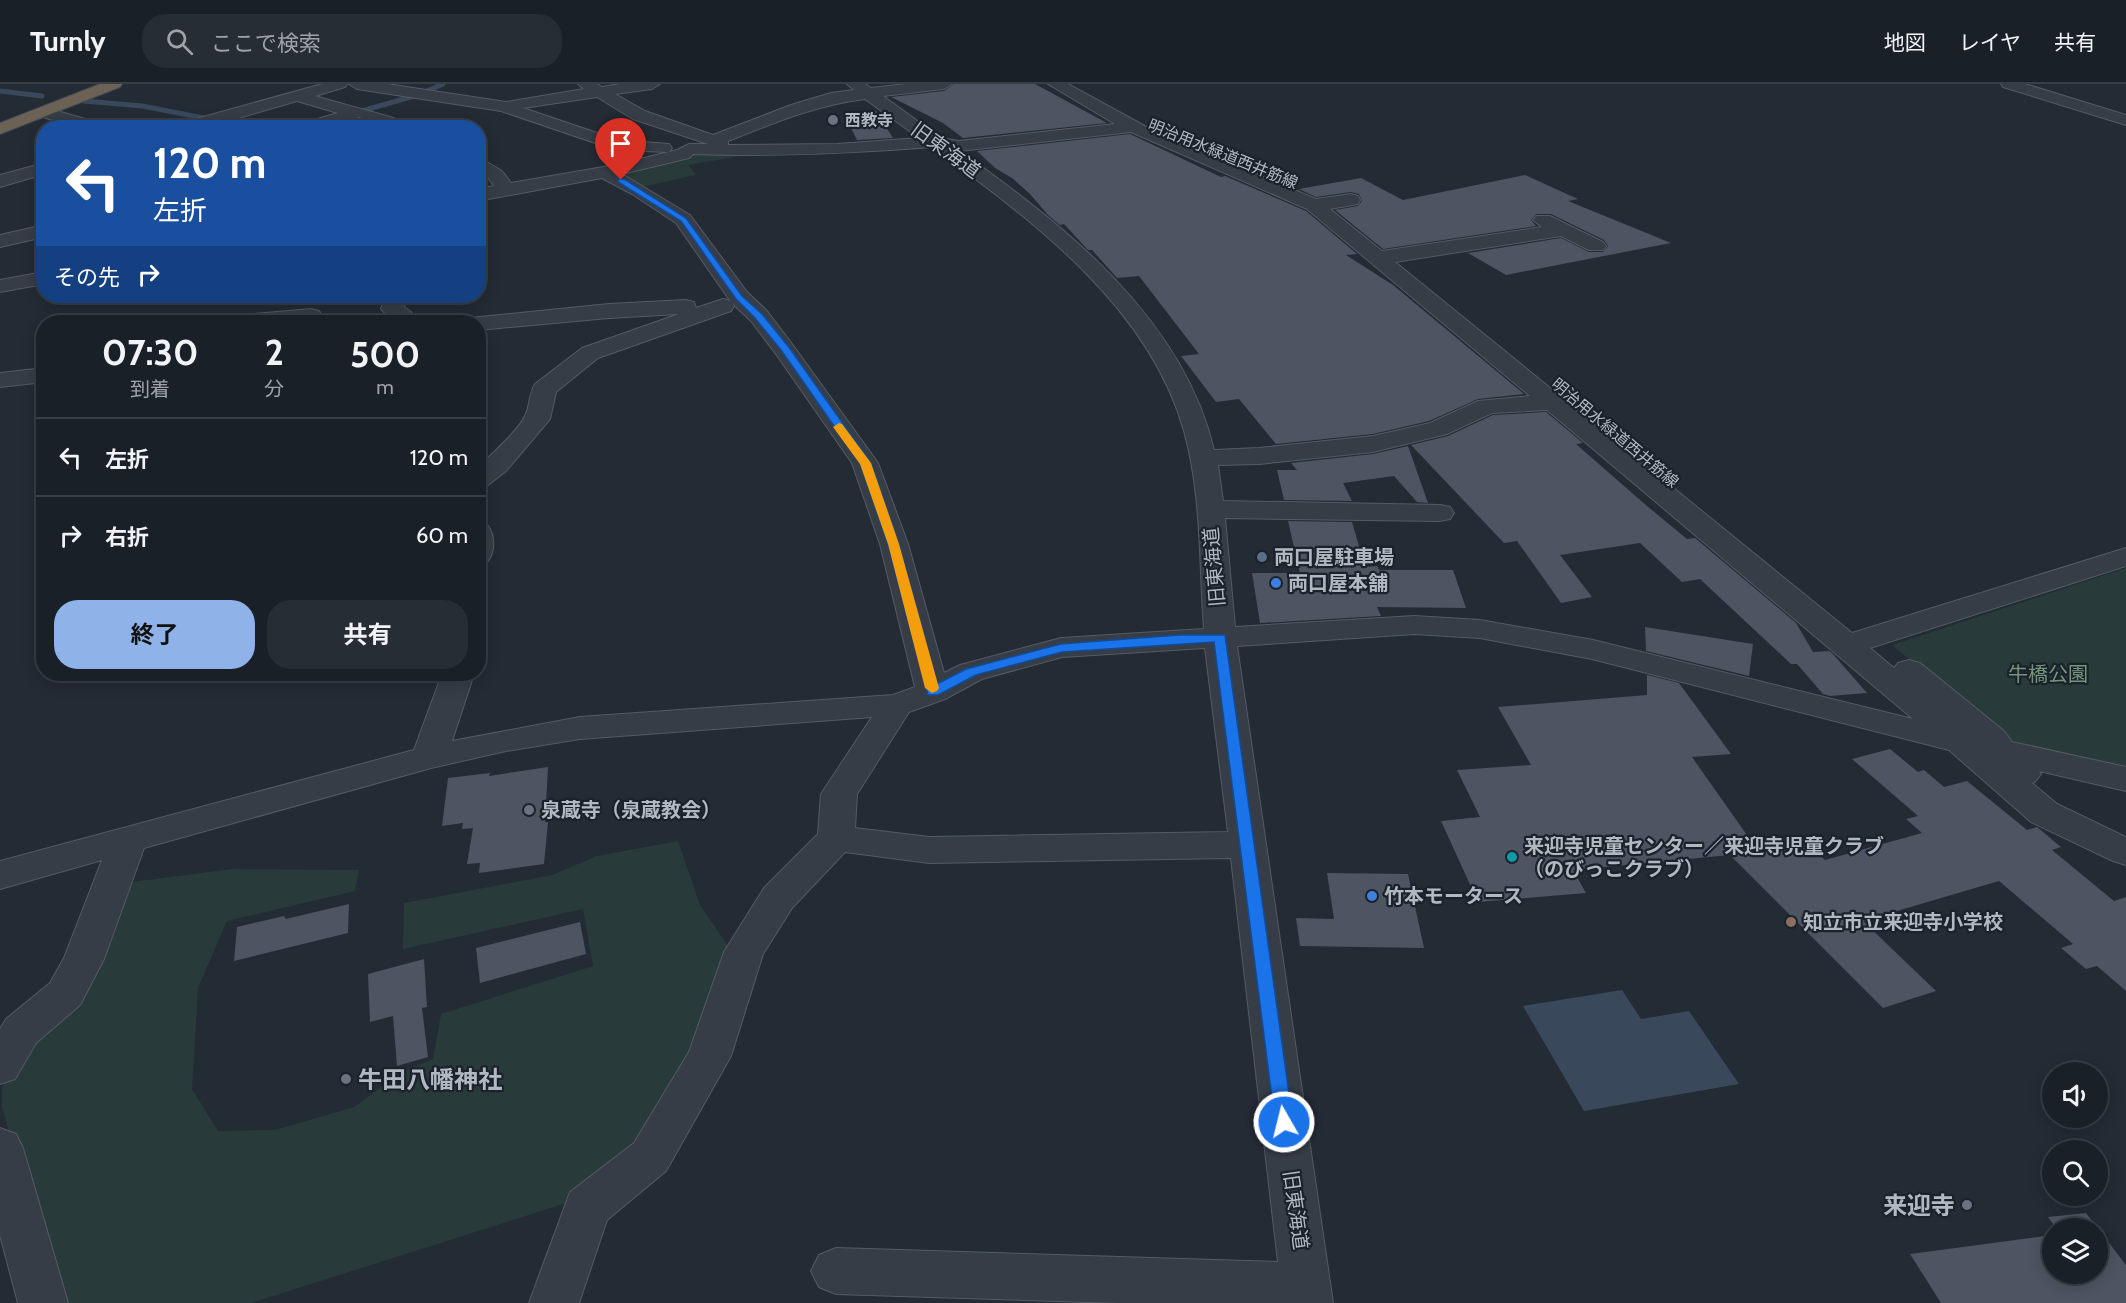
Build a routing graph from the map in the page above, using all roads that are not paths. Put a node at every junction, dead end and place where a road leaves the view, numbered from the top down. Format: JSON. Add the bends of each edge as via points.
{"nodes":[{"id":1,"x":89,"y":84,"type":"edge"},
{"id":2,"x":114,"y":84,"type":"edge"},
{"id":3,"x":339,"y":84,"type":"edge"},
{"id":4,"x":357,"y":84,"type":"edge"},
{"id":5,"x":652,"y":84,"type":"edge"},
{"id":6,"x":944,"y":84,"type":"edge"},
{"id":7,"x":1056,"y":84,"type":"edge"},
{"id":8,"x":1072,"y":84,"type":"edge"},
{"id":9,"x":2009,"y":84,"type":"edge"},
{"id":10,"x":593,"y":88,"type":"edge"},
{"id":11,"x":861,"y":88,"type":"edge"},
{"id":12,"x":298,"y":96,"type":"junction"},
{"id":13,"x":504,"y":106,"type":"junction"},
{"id":14,"x":43,"y":112,"type":"junction"},
{"id":15,"x":355,"y":113,"type":"junction"},
{"id":16,"x":0,"y":118,"type":"edge"},
{"id":17,"x":70,"y":120,"type":"edge"},
{"id":18,"x":212,"y":120,"type":"edge"},
{"id":19,"x":332,"y":120,"type":"edge"},
{"id":20,"x":379,"y":120,"type":"edge"},
{"id":21,"x":2126,"y":120,"type":"edge"},
{"id":22,"x":1133,"y":127,"type":"junction"},
{"id":23,"x":0,"y":129,"type":"edge"},
{"id":24,"x":935,"y":142,"type":"junction"},
{"id":25,"x":718,"y":145,"type":"junction"},
{"id":26,"x":689,"y":149,"type":"junction"},
{"id":27,"x":486,"y":168,"type":"edge"},
{"id":28,"x":36,"y":171,"type":"edge"},
{"id":29,"x":603,"y":171,"type":"junction"},
{"id":30,"x":0,"y":182,"type":"edge"},
{"id":31,"x":505,"y":189,"type":"junction"},
{"id":32,"x":486,"y":193,"type":"edge"},
{"id":33,"x":1333,"y":203,"type":"junction"},
{"id":34,"x":1536,"y":216,"type":"dead end"},
{"id":35,"x":1564,"y":230,"type":"junction"},
{"id":36,"x":36,"y":233,"type":"edge"},
{"id":37,"x":0,"y":241,"type":"edge"},
{"id":38,"x":1596,"y":246,"type":"dead end"},
{"id":39,"x":1387,"y":256,"type":"junction"},
{"id":40,"x":36,"y":279,"type":"edge"},
{"id":41,"x":0,"y":286,"type":"edge"},
{"id":42,"x":731,"y":302,"type":"junction"},
{"id":43,"x":394,"y":303,"type":"edge"},
{"id":44,"x":401,"y":315,"type":"edge"},
{"id":45,"x":486,"y":322,"type":"edge"},
{"id":46,"x":36,"y":376,"type":"edge"},
{"id":47,"x":0,"y":380,"type":"edge"},
{"id":48,"x":1554,"y":402,"type":"junction"},
{"id":49,"x":1204,"y":458,"type":"junction"},
{"id":50,"x":486,"y":473,"type":"edge"},
{"id":51,"x":1209,"y":509,"type":"junction"},
{"id":52,"x":1440,"y":513,"type":"dead end"},
{"id":53,"x":2126,"y":557,"type":"edge"},
{"id":54,"x":1220,"y":638,"type":"junction"},
{"id":55,"x":1858,"y":641,"type":"junction"},
{"id":56,"x":456,"y":681,"type":"edge"},
{"id":57,"x":933,"y":692,"type":"junction"},
{"id":58,"x":897,"y":705,"type":"junction"},
{"id":59,"x":1957,"y":741,"type":"junction"},
{"id":60,"x":2000,"y":749,"type":"junction"},
{"id":61,"x":429,"y":757,"type":"junction"},
{"id":62,"x":2126,"y":779,"type":"edge"},
{"id":63,"x":2126,"y":831,"type":"edge"},
{"id":64,"x":836,"y":838,"type":"junction"},
{"id":65,"x":128,"y":840,"type":"junction"},
{"id":66,"x":1248,"y":845,"type":"junction"},
{"id":67,"x":2126,"y":852,"type":"edge"},
{"id":68,"x":0,"y":875,"type":"edge"},
{"id":69,"x":0,"y":1066,"type":"edge"},
{"id":70,"x":0,"y":1148,"type":"edge"},
{"id":71,"x":837,"y":1271,"type":"dead end"},
{"id":72,"x":1307,"y":1295,"type":"edge"},
{"id":73,"x":43,"y":1303,"type":"edge"},
{"id":74,"x":554,"y":1303,"type":"edge"}],
"edges":[{"from":1,"to":16,"type":"highway"},
{"from":2,"to":14,"type":"highway"},
{"from":3,"to":12,"type":"street"},
{"from":4,"to":13,"type":"street"},
{"from":5,"to":10,"type":"street"},
{"from":6,"to":11,"type":"street"},
{"from":7,"to":22,"type":"street"},
{"from":8,"to":33,"type":"street","name":"明治用水緑道西井筋線","via":[[1132,117],[1332,199]]},
{"from":9,"to":21,"type":"street"},
{"from":10,"to":13,"type":"street"},
{"from":10,"to":25,"type":"street","via":[[639,115]]},
{"from":11,"to":24,"type":"street","name":"旧東海道"},
{"from":11,"to":25,"type":"street","via":[[796,108]]},
{"from":12,"to":15,"type":"street"},
{"from":12,"to":18,"type":"street"},
{"from":13,"to":26,"type":"street","via":[[616,145]]},
{"from":14,"to":17,"type":"street"},
{"from":14,"to":23,"type":"highway"},
{"from":15,"to":19,"type":"street"},
{"from":15,"to":20,"type":"street"},
{"from":22,"to":24,"type":"street","via":[[959,146]]},
{"from":22,"to":33,"type":"street"},
{"from":24,"to":25,"type":"street","via":[[837,149]]},
{"from":24,"to":49,"type":"street","name":"旧東海道","via":[[1054,231],[1115,291],[1173,372]]},
{"from":25,"to":26,"type":"street"},
{"from":26,"to":29,"type":"street","via":[[683,154]]},
{"from":27,"to":31,"type":"street"},
{"from":28,"to":30,"type":"street"},
{"from":29,"to":31,"type":"street"},
{"from":29,"to":42,"type":"street","via":[[684,219]]},
{"from":31,"to":32,"type":"street"},
{"from":33,"to":39,"type":"street","name":"明治用水緑道西井筋線","via":[[1368,229]]},
{"from":34,"to":35,"type":"street"},
{"from":35,"to":38,"type":"street"},
{"from":35,"to":39,"type":"street"},
{"from":36,"to":37,"type":"street"},
{"from":39,"to":48,"type":"street"},
{"from":39,"to":55,"type":"street","name":"明治用水緑道西井筋線","via":[[1490,329],[1530,366],[1606,423],[1736,534],[1759,549]]},
{"from":40,"to":41,"type":"street"},
{"from":42,"to":45,"type":"street"},
{"from":42,"to":50,"type":"street","via":[[590,353],[544,389],[537,419]]},
{"from":42,"to":57,"type":"street","via":[[759,316],[865,463],[894,544]]},
{"from":43,"to":44,"type":"street","via":[[392,309]]},
{"from":46,"to":47,"type":"street"},
{"from":48,"to":49,"type":"street","via":[[1487,406],[1438,429],[1373,444]]},
{"from":48,"to":55,"type":"street"},
{"from":49,"to":51,"type":"street","name":"旧東海道"},
{"from":51,"to":52,"type":"street"},
{"from":51,"to":54,"type":"street","name":"旧東海道"},
{"from":53,"to":55,"type":"street"},
{"from":54,"to":57,"type":"street","via":[[1061,648],[971,672]]},
{"from":54,"to":59,"type":"street","via":[[1414,625],[1480,629],[1593,650]]},
{"from":54,"to":66,"type":"street","name":"旧東海道"},
{"from":55,"to":59,"type":"street"},
{"from":55,"to":60,"type":"street","name":"明治用水緑道西井筋線","via":[[1992,739]]},
{"from":56,"to":61,"type":"street"},
{"from":57,"to":58,"type":"street"},
{"from":58,"to":61,"type":"street","via":[[580,728]]},
{"from":58,"to":64,"type":"street","via":[[839,794]]},
{"from":59,"to":60,"type":"street"},
{"from":59,"to":67,"type":"street","via":[[2044,813]]},
{"from":60,"to":62,"type":"street"},
{"from":60,"to":63,"type":"street","name":"明治用水緑道西井筋線","via":[[2007,761],[2050,796]]},
{"from":61,"to":65,"type":"street"},
{"from":64,"to":66,"type":"street","via":[[929,850]]},
{"from":64,"to":74,"type":"street","via":[[778,898],[744,952],[709,1056],[650,1157],[587,1206]]},
{"from":65,"to":68,"type":"street"},
{"from":65,"to":69,"type":"street","via":[[84,959],[65,994],[21,1031]]},
{"from":66,"to":72,"type":"street","name":"旧東海道"},
{"from":70,"to":73,"type":"street"},
{"from":71,"to":72,"type":"street"}]}
